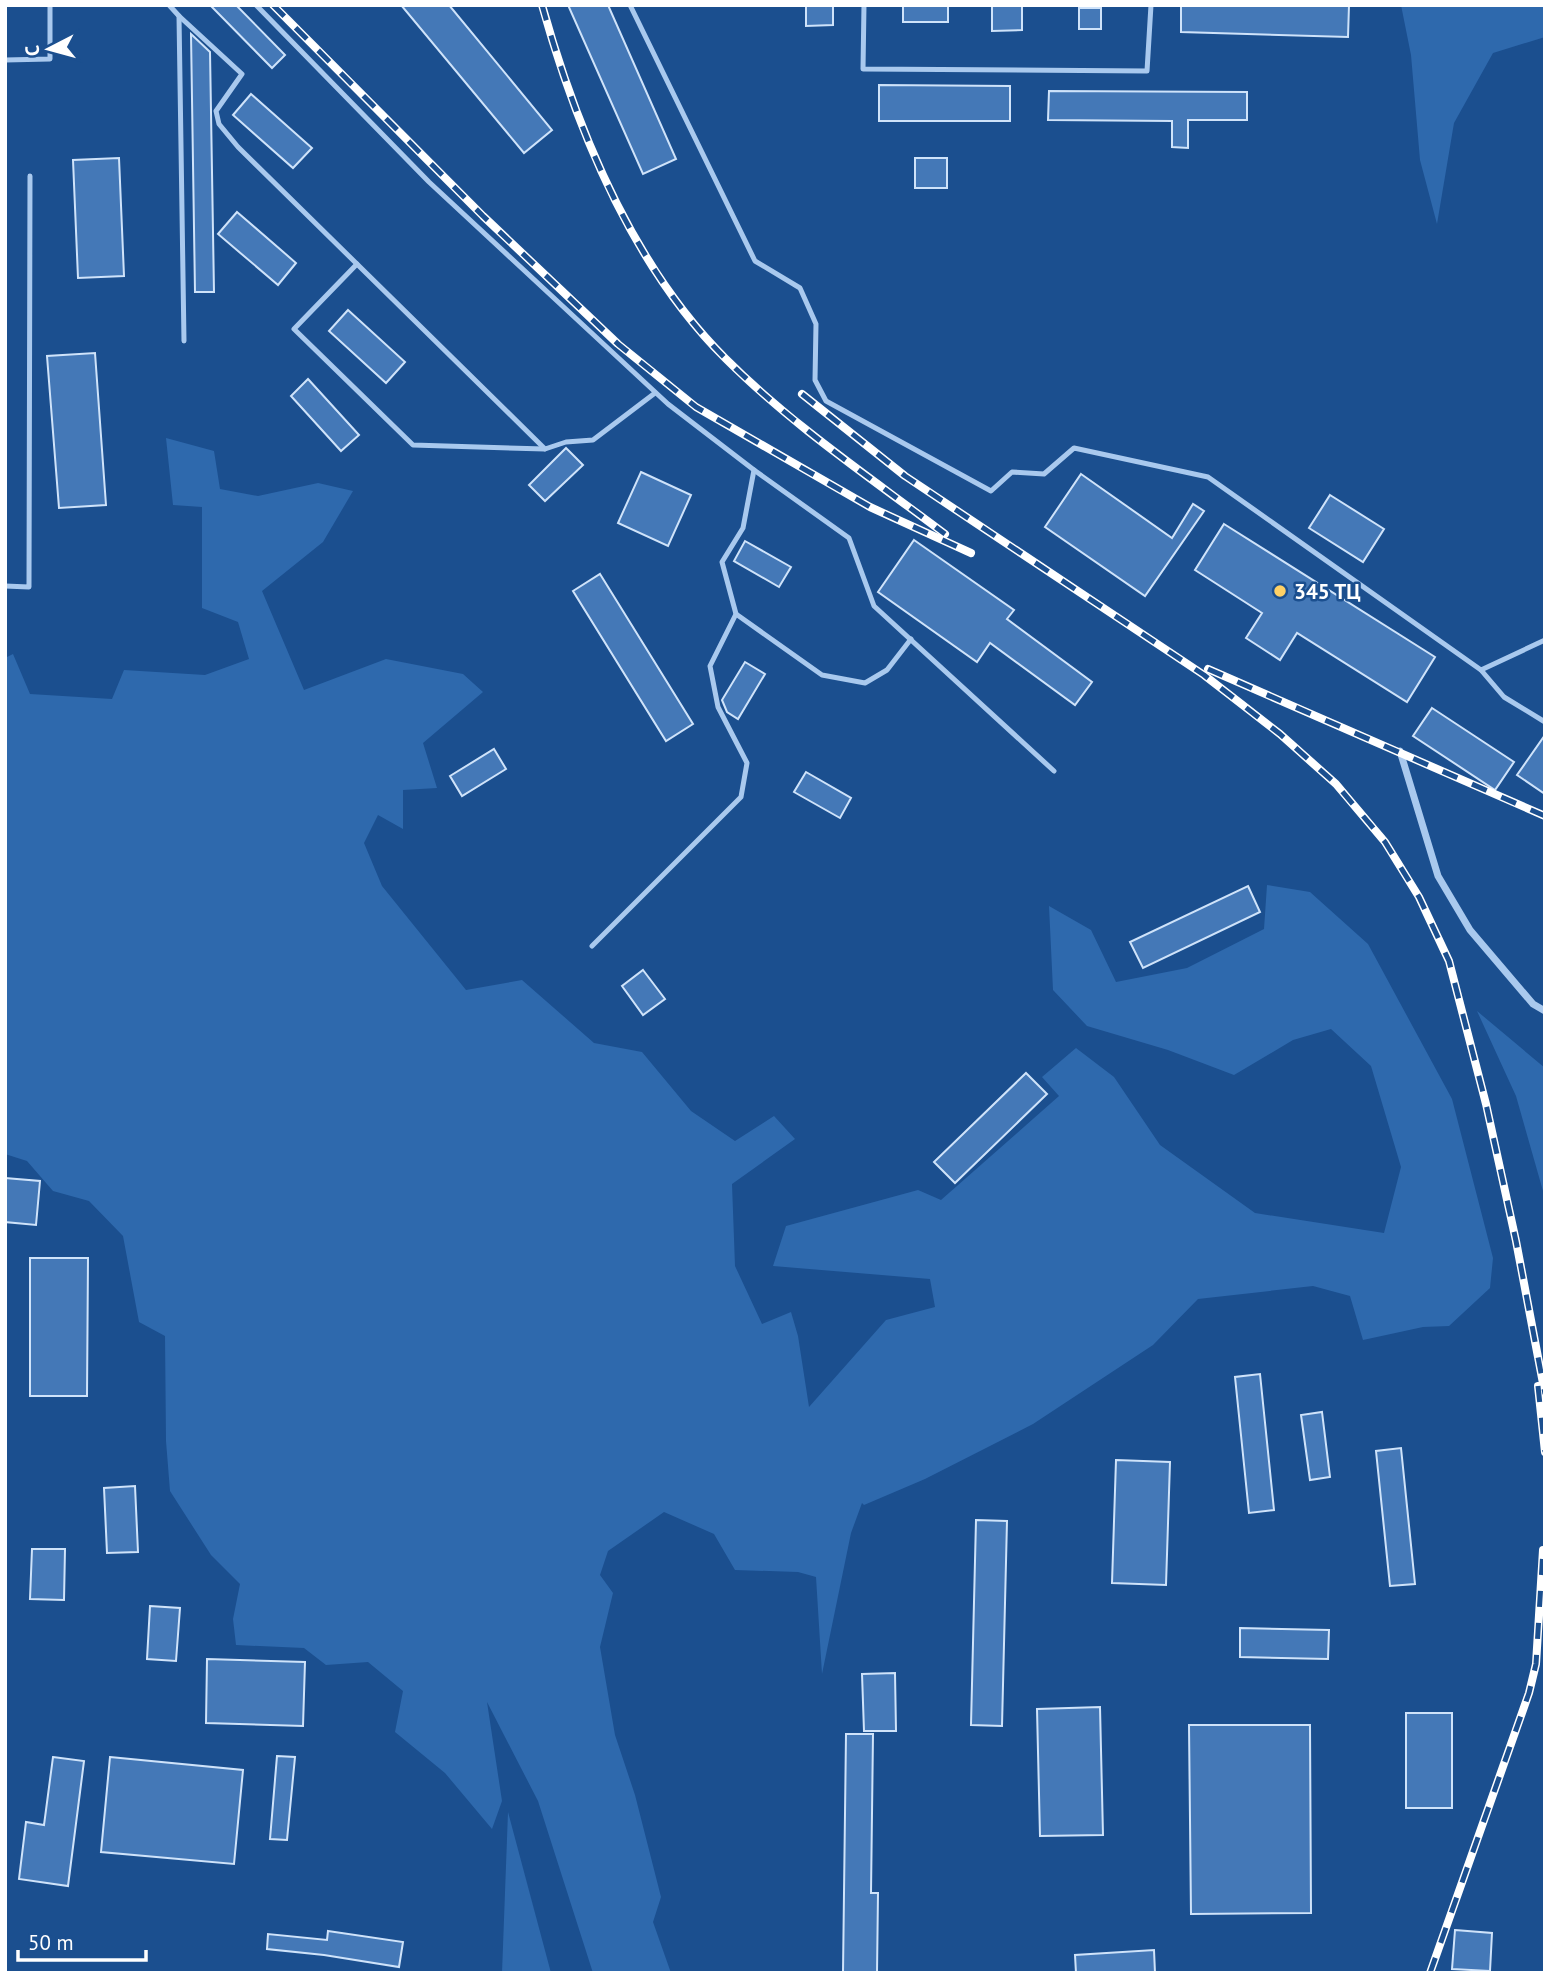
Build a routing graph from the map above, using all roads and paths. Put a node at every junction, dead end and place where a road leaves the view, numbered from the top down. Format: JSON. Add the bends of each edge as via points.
{"nodes":[{"id":1,"x":50,"y":5,"type":"edge"},
{"id":2,"x":169,"y":5,"type":"edge"},
{"id":3,"x":256,"y":5,"type":"edge"},
{"id":4,"x":631,"y":5,"type":"edge"},
{"id":5,"x":864,"y":5,"type":"edge"},
{"id":6,"x":1151,"y":5,"type":"edge"},
{"id":7,"x":179,"y":16,"type":"junction"},
{"id":8,"x":5,"y":60,"type":"edge"},
{"id":9,"x":30,"y":176,"type":"dead end"},
{"id":10,"x":357,"y":264,"type":"junction"},
{"id":11,"x":184,"y":341,"type":"dead end"},
{"id":12,"x":655,"y":393,"type":"junction"},
{"id":13,"x":545,"y":449,"type":"junction"},
{"id":14,"x":754,"y":470,"type":"junction"},
{"id":15,"x":5,"y":586,"type":"edge"},
{"id":16,"x":736,"y":614,"type":"junction"},
{"id":17,"x":911,"y":639,"type":"junction"},
{"id":18,"x":1545,"y":640,"type":"edge"},
{"id":19,"x":1481,"y":670,"type":"junction"},
{"id":20,"x":1545,"y":722,"type":"edge"},
{"id":21,"x":1400,"y":751,"type":"dead end"},
{"id":22,"x":1054,"y":771,"type":"dead end"},
{"id":23,"x":592,"y":946,"type":"dead end"},
{"id":24,"x":1545,"y":1011,"type":"edge"}],
"edges":[{"from":1,"to":8,"type":"lane","via":[[50,59]]},
{"from":2,"to":7,"type":"lane"},
{"from":3,"to":12,"type":"lane","via":[[429,182]]},
{"from":4,"to":19,"type":"lane","via":[[755,261],[800,288],[816,324],[815,380],[825,401],[991,491],[1013,472],[1044,474],[1074,448],[1208,477]]},
{"from":5,"to":6,"type":"lane","via":[[863,69],[1133,71],[1147,71]]},
{"from":7,"to":10,"type":"lane","via":[[242,74],[216,111],[219,124]]},
{"from":7,"to":11,"type":"lane"},
{"from":9,"to":15,"type":"lane","via":[[29,587]]},
{"from":10,"to":13,"type":"lane"},
{"from":10,"to":13,"type":"lane","via":[[294,329],[412,445]]},
{"from":12,"to":13,"type":"lane","via":[[593,440]]},
{"from":12,"to":14,"type":"lane"},
{"from":14,"to":16,"type":"lane","via":[[743,528],[722,562]]},
{"from":14,"to":17,"type":"lane","via":[[849,538],[874,606]]},
{"from":16,"to":17,"type":"lane","via":[[822,675],[865,683],[887,670]]},
{"from":16,"to":23,"type":"lane","via":[[710,666],[718,707],[747,763],[741,797]]},
{"from":17,"to":22,"type":"lane"},
{"from":18,"to":19,"type":"lane"},
{"from":19,"to":20,"type":"lane","via":[[1504,697]]},
{"from":21,"to":24,"type":"street","via":[[1438,876],[1470,930],[1533,1004]]}]}
